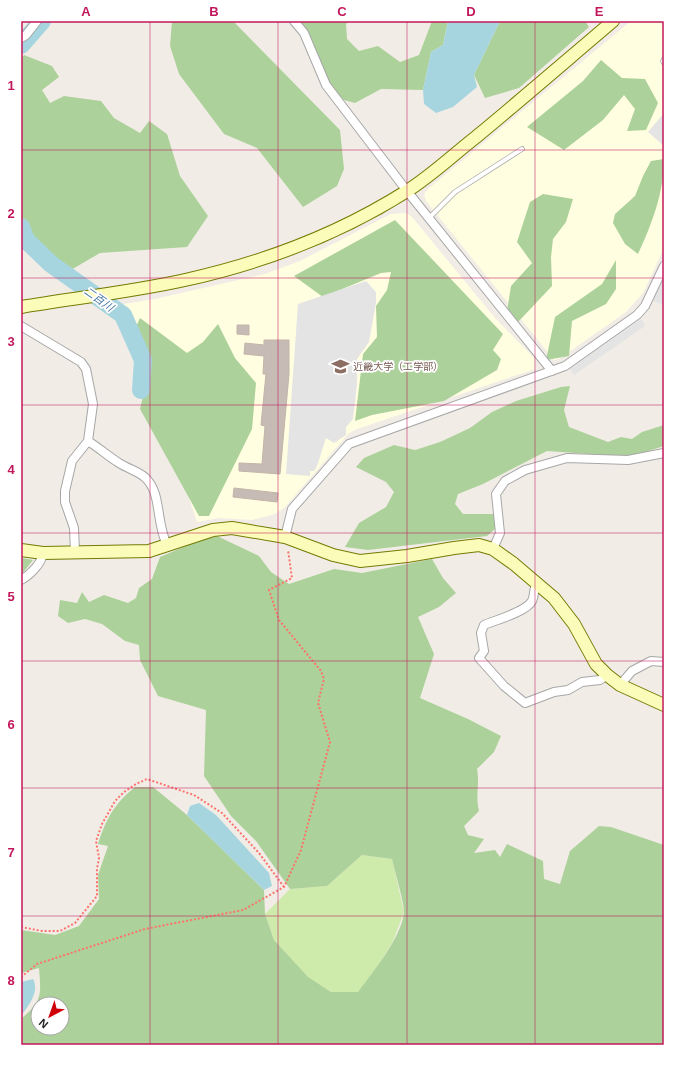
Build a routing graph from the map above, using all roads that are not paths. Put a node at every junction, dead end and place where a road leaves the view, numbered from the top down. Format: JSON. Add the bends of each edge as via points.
{"nodes":[{"id":1,"x":37,"y":21,"type":"edge"},
{"id":2,"x":294,"y":21,"type":"edge"},
{"id":3,"x":613,"y":21,"type":"edge"},
{"id":4,"x":21,"y":38,"type":"edge"},
{"id":5,"x":664,"y":59,"type":"edge"},
{"id":6,"x":664,"y":62,"type":"edge"},
{"id":7,"x":522,"y":149,"type":"dead end"},
{"id":8,"x":407,"y":191,"type":"junction"},
{"id":9,"x":429,"y":218,"type":"junction"},
{"id":10,"x":664,"y":266,"type":"edge"},
{"id":11,"x":21,"y":307,"type":"edge"},
{"id":12,"x":21,"y":326,"type":"edge"},
{"id":13,"x":552,"y":371,"type":"junction"},
{"id":14,"x":88,"y":441,"type":"junction"},
{"id":15,"x":664,"y":453,"type":"edge"},
{"id":16,"x":285,"y":537,"type":"junction"},
{"id":17,"x":167,"y":545,"type":"junction"},
{"id":18,"x":493,"y":549,"type":"junction"},
{"id":19,"x":21,"y":550,"type":"edge"},
{"id":20,"x":43,"y":553,"type":"junction"},
{"id":21,"x":75,"y":553,"type":"junction"},
{"id":22,"x":21,"y":580,"type":"edge"},
{"id":23,"x":537,"y":583,"type":"junction"},
{"id":24,"x":664,"y":662,"type":"edge"},
{"id":25,"x":607,"y":675,"type":"junction"},
{"id":26,"x":620,"y":685,"type":"junction"},
{"id":27,"x":664,"y":705,"type":"edge"}],
"edges":[{"from":1,"to":4,"type":"street"},
{"from":2,"to":8,"type":"street","via":[[304,33],[326,85]]},
{"from":3,"to":8,"type":"street"},
{"from":5,"to":6,"type":"lane"},
{"from":7,"to":9,"type":"lane","via":[[455,192]]},
{"from":8,"to":9,"type":"street"},
{"from":8,"to":11,"type":"street","via":[[357,219],[289,249],[238,266],[184,280]]},
{"from":9,"to":13,"type":"street"},
{"from":10,"to":13,"type":"street","via":[[645,306],[637,315],[565,366]]},
{"from":12,"to":14,"type":"street","via":[[81,362],[86,369],[93,404]]},
{"from":13,"to":16,"type":"street","via":[[349,444],[292,509]]},
{"from":14,"to":17,"type":"street","via":[[120,464],[142,474],[151,484]]},
{"from":14,"to":21,"type":"street","via":[[72,461],[65,491],[74,528]]},
{"from":15,"to":18,"type":"street","via":[[628,460],[567,458],[525,470],[505,482],[496,494],[500,533]]},
{"from":16,"to":17,"type":"street","via":[[232,528],[213,530]]},
{"from":16,"to":18,"type":"street","via":[[333,555],[360,561],[479,545]]},
{"from":17,"to":21,"type":"street","via":[[150,551]]},
{"from":18,"to":23,"type":"street"},
{"from":19,"to":20,"type":"street"},
{"from":20,"to":21,"type":"street"},
{"from":20,"to":22,"type":"street","via":[[42,559],[27,577]]},
{"from":23,"to":25,"type":"street","via":[[554,598],[574,624],[596,664]]},
{"from":23,"to":25,"type":"street","via":[[533,589],[532,600],[525,608],[484,625],[481,633],[484,651],[479,658],[504,686],[525,703],[554,692],[568,690],[582,682],[600,680]]},
{"from":24,"to":26,"type":"street","via":[[650,661],[632,671]]},
{"from":25,"to":26,"type":"street"},
{"from":26,"to":27,"type":"street"}]}
